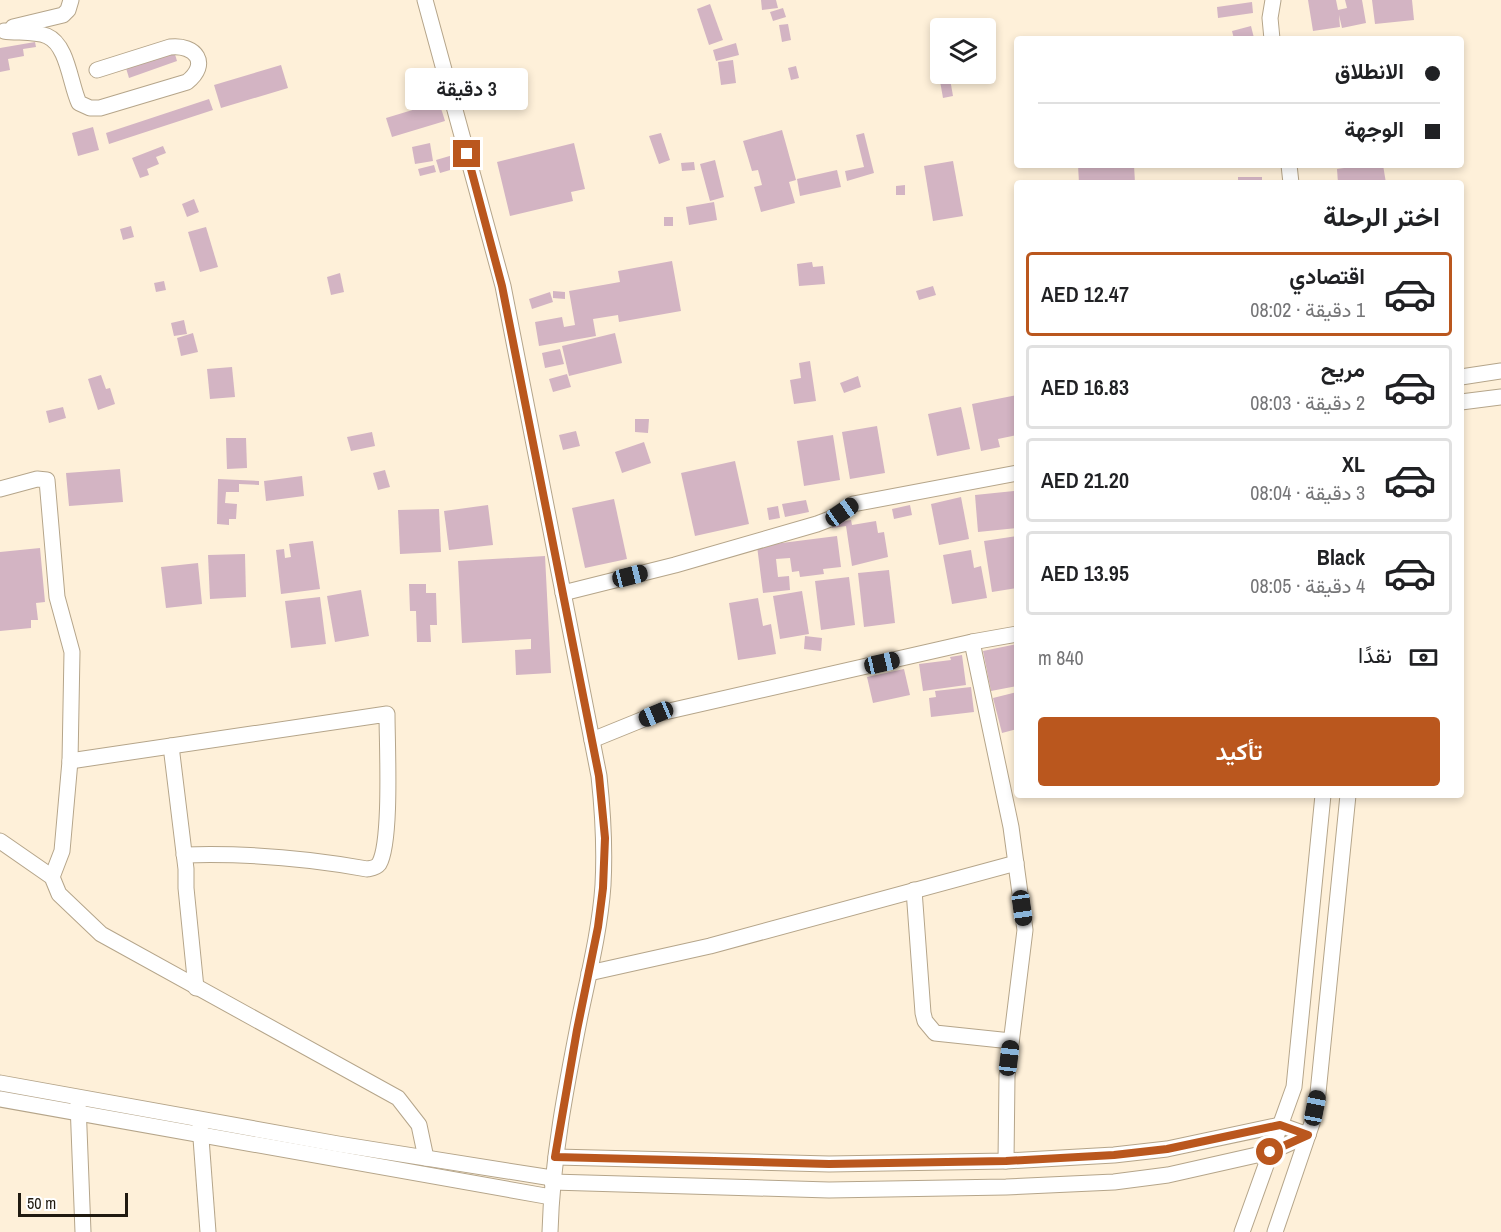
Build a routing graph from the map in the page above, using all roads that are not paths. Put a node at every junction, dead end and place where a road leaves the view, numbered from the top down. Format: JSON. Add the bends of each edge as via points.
{"nodes":[{"id":1,"x":71,"y":0,"type":"edge"},
{"id":2,"x":425,"y":0,"type":"edge"},
{"id":3,"x":1273,"y":0,"type":"edge"},
{"id":4,"x":2,"y":32,"type":"edge"},
{"id":5,"x":1272,"y":36,"type":"edge"},
{"id":6,"x":97,"y":70,"type":"dead end"},
{"id":7,"x":1501,"y":371,"type":"edge"},
{"id":8,"x":1464,"y":377,"type":"edge"},
{"id":9,"x":1501,"y":397,"type":"edge"},
{"id":10,"x":1464,"y":402,"type":"edge"},
{"id":11,"x":1014,"y":474,"type":"edge"},
{"id":12,"x":0,"y":489,"type":"edge"},
{"id":13,"x":563,"y":592,"type":"junction"},
{"id":14,"x":1014,"y":635,"type":"edge"},
{"id":15,"x":972,"y":642,"type":"junction"},
{"id":16,"x":592,"y":740,"type":"junction"},
{"id":17,"x":171,"y":746,"type":"junction"},
{"id":18,"x":70,"y":761,"type":"junction"},
{"id":19,"x":1323,"y":798,"type":"edge"},
{"id":20,"x":1348,"y":798,"type":"edge"},
{"id":21,"x":0,"y":841,"type":"edge"},
{"id":22,"x":184,"y":855,"type":"junction"},
{"id":23,"x":1016,"y":863,"type":"junction"},
{"id":24,"x":52,"y":877,"type":"junction"},
{"id":25,"x":914,"y":890,"type":"junction"},
{"id":26,"x":589,"y":973,"type":"junction"},
{"id":27,"x":196,"y":988,"type":"junction"},
{"id":28,"x":1011,"y":1041,"type":"junction"},
{"id":29,"x":0,"y":1083,"type":"edge"},
{"id":30,"x":79,"y":1097,"type":"junction"},
{"id":31,"x":0,"y":1099,"type":"edge"},
{"id":32,"x":78,"y":1113,"type":"junction"},
{"id":33,"x":200,"y":1119,"type":"junction"},
{"id":34,"x":1280,"y":1125,"type":"junction"},
{"id":35,"x":201,"y":1135,"type":"junction"},
{"id":36,"x":1308,"y":1135,"type":"junction"},
{"id":37,"x":1270,"y":1152,"type":"junction"},
{"id":38,"x":555,"y":1157,"type":"junction"},
{"id":39,"x":426,"y":1158,"type":"junction"},
{"id":40,"x":1006,"y":1161,"type":"junction"},
{"id":41,"x":552,"y":1186,"type":"junction"},
{"id":42,"x":83,"y":1232,"type":"edge"},
{"id":43,"x":208,"y":1232,"type":"edge"},
{"id":44,"x":550,"y":1232,"type":"edge"},
{"id":45,"x":1242,"y":1232,"type":"edge"},
{"id":46,"x":1275,"y":1232,"type":"edge"}],
"edges":[{"from":1,"to":4,"type":"street","via":[[63,15]]},
{"from":2,"to":13,"type":"street","via":[[502,286]]},
{"from":3,"to":5,"type":"street"},
{"from":4,"to":6,"type":"street","via":[[41,34],[53,40],[62,52],[79,103],[90,108],[187,82],[199,64],[189,48],[180,46]]},
{"from":7,"to":8,"type":"street"},
{"from":9,"to":10,"type":"street"},
{"from":11,"to":13,"type":"street","via":[[853,504],[817,524]]},
{"from":12,"to":18,"type":"street","via":[[47,480],[57,597],[72,652]]},
{"from":13,"to":16,"type":"street"},
{"from":14,"to":15,"type":"street"},
{"from":15,"to":16,"type":"street","via":[[656,714]]},
{"from":15,"to":23,"type":"street"},
{"from":16,"to":26,"type":"street","via":[[605,838],[602,898]]},
{"from":17,"to":18,"type":"street"},
{"from":17,"to":22,"type":"street"},
{"from":17,"to":22,"type":"street","via":[[387,714],[386,840],[376,867],[367,869],[274,855]]},
{"from":18,"to":24,"type":"street","via":[[62,851]]},
{"from":19,"to":34,"type":"street","via":[[1293,1087]]},
{"from":20,"to":36,"type":"street","via":[[1318,1093]]},
{"from":21,"to":24,"type":"street"},
{"from":22,"to":27,"type":"street"},
{"from":23,"to":25,"type":"street"},
{"from":23,"to":28,"type":"street","via":[[1025,930]]},
{"from":24,"to":27,"type":"street","via":[[59,894],[100,934]]},
{"from":25,"to":26,"type":"street"},
{"from":25,"to":28,"type":"street","via":[[925,1021],[935,1033]]},
{"from":26,"to":38,"type":"street"},
{"from":27,"to":39,"type":"street","via":[[398,1098],[419,1125]]},
{"from":28,"to":40,"type":"street"},
{"from":29,"to":30,"type":"street"},
{"from":30,"to":32,"type":"street"},
{"from":30,"to":33,"type":"street"},
{"from":31,"to":32,"type":"street"},
{"from":32,"to":35,"type":"street"},
{"from":32,"to":42,"type":"street"},
{"from":33,"to":35,"type":"street"},
{"from":33,"to":39,"type":"street"},
{"from":34,"to":36,"type":"street"},
{"from":34,"to":37,"type":"street"},
{"from":34,"to":40,"type":"street","via":[[1167,1149]]},
{"from":35,"to":41,"type":"street"},
{"from":35,"to":43,"type":"street"},
{"from":36,"to":37,"type":"street"},
{"from":36,"to":46,"type":"street"},
{"from":37,"to":41,"type":"street","via":[[1168,1175],[1114,1182],[829,1190]]},
{"from":37,"to":45,"type":"street"},
{"from":38,"to":40,"type":"street","via":[[829,1164]]},
{"from":38,"to":41,"type":"street"},
{"from":39,"to":41,"type":"street"},
{"from":41,"to":44,"type":"street"}]}
